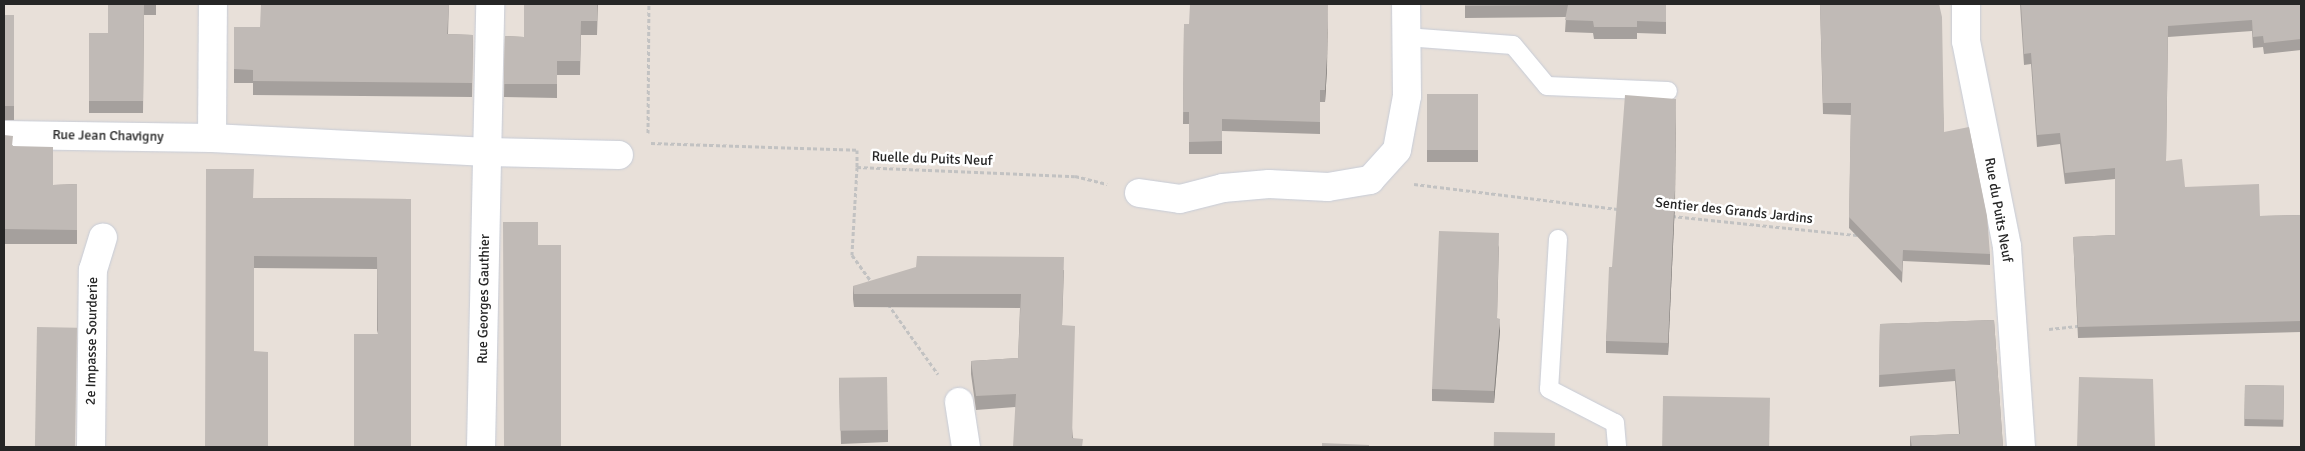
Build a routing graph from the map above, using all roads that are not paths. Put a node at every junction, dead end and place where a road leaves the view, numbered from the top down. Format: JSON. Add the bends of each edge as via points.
{"nodes":[{"id":1,"x":213,"y":4,"type":"edge"},
{"id":2,"x":490,"y":4,"type":"edge"},
{"id":3,"x":1406,"y":4,"type":"edge"},
{"id":4,"x":1966,"y":4,"type":"edge"},
{"id":5,"x":1406,"y":37,"type":"junction"},
{"id":6,"x":1668,"y":90,"type":"dead end"},
{"id":7,"x":4,"y":135,"type":"edge"},
{"id":8,"x":212,"y":138,"type":"junction"},
{"id":9,"x":488,"y":152,"type":"junction"},
{"id":10,"x":619,"y":155,"type":"dead end"},
{"id":11,"x":1139,"y":194,"type":"road end"},
{"id":12,"x":103,"y":237,"type":"dead end"},
{"id":13,"x":1558,"y":239,"type":"dead end"},
{"id":14,"x":959,"y":402,"type":"road end"},
{"id":15,"x":91,"y":447,"type":"edge"},
{"id":16,"x":480,"y":447,"type":"edge"},
{"id":17,"x":966,"y":447,"type":"edge"},
{"id":18,"x":1616,"y":447,"type":"edge"},
{"id":19,"x":2021,"y":447,"type":"edge"}],
"edges":[{"from":1,"to":8,"type":"street"},
{"from":2,"to":9,"type":"street","name":"Rue Georges Gauthier"},
{"from":3,"to":5,"type":"street"},
{"from":4,"to":19,"type":"street","name":"Rue du Puits Neuf","via":[[1966,41],[2007,247]]},
{"from":5,"to":6,"type":"lane","via":[[1513,46],[1547,86]]},
{"from":5,"to":11,"type":"street","via":[[1407,96],[1397,150],[1370,180],[1328,187],[1241,186],[1180,200]]},
{"from":7,"to":8,"type":"street","name":"Rue Jean Chavigny"},
{"from":8,"to":9,"type":"street","name":"Rue Jean Chavigny"},
{"from":9,"to":10,"type":"street","name":"Rue Jean Chavigny"},
{"from":9,"to":16,"type":"street","name":"Rue Georges Gauthier"},
{"from":12,"to":15,"type":"street","name":"2e Impasse Sourderie","via":[[93,270]]},
{"from":13,"to":18,"type":"lane","via":[[1549,389],[1614,423]]},
{"from":14,"to":17,"type":"street"}]}
